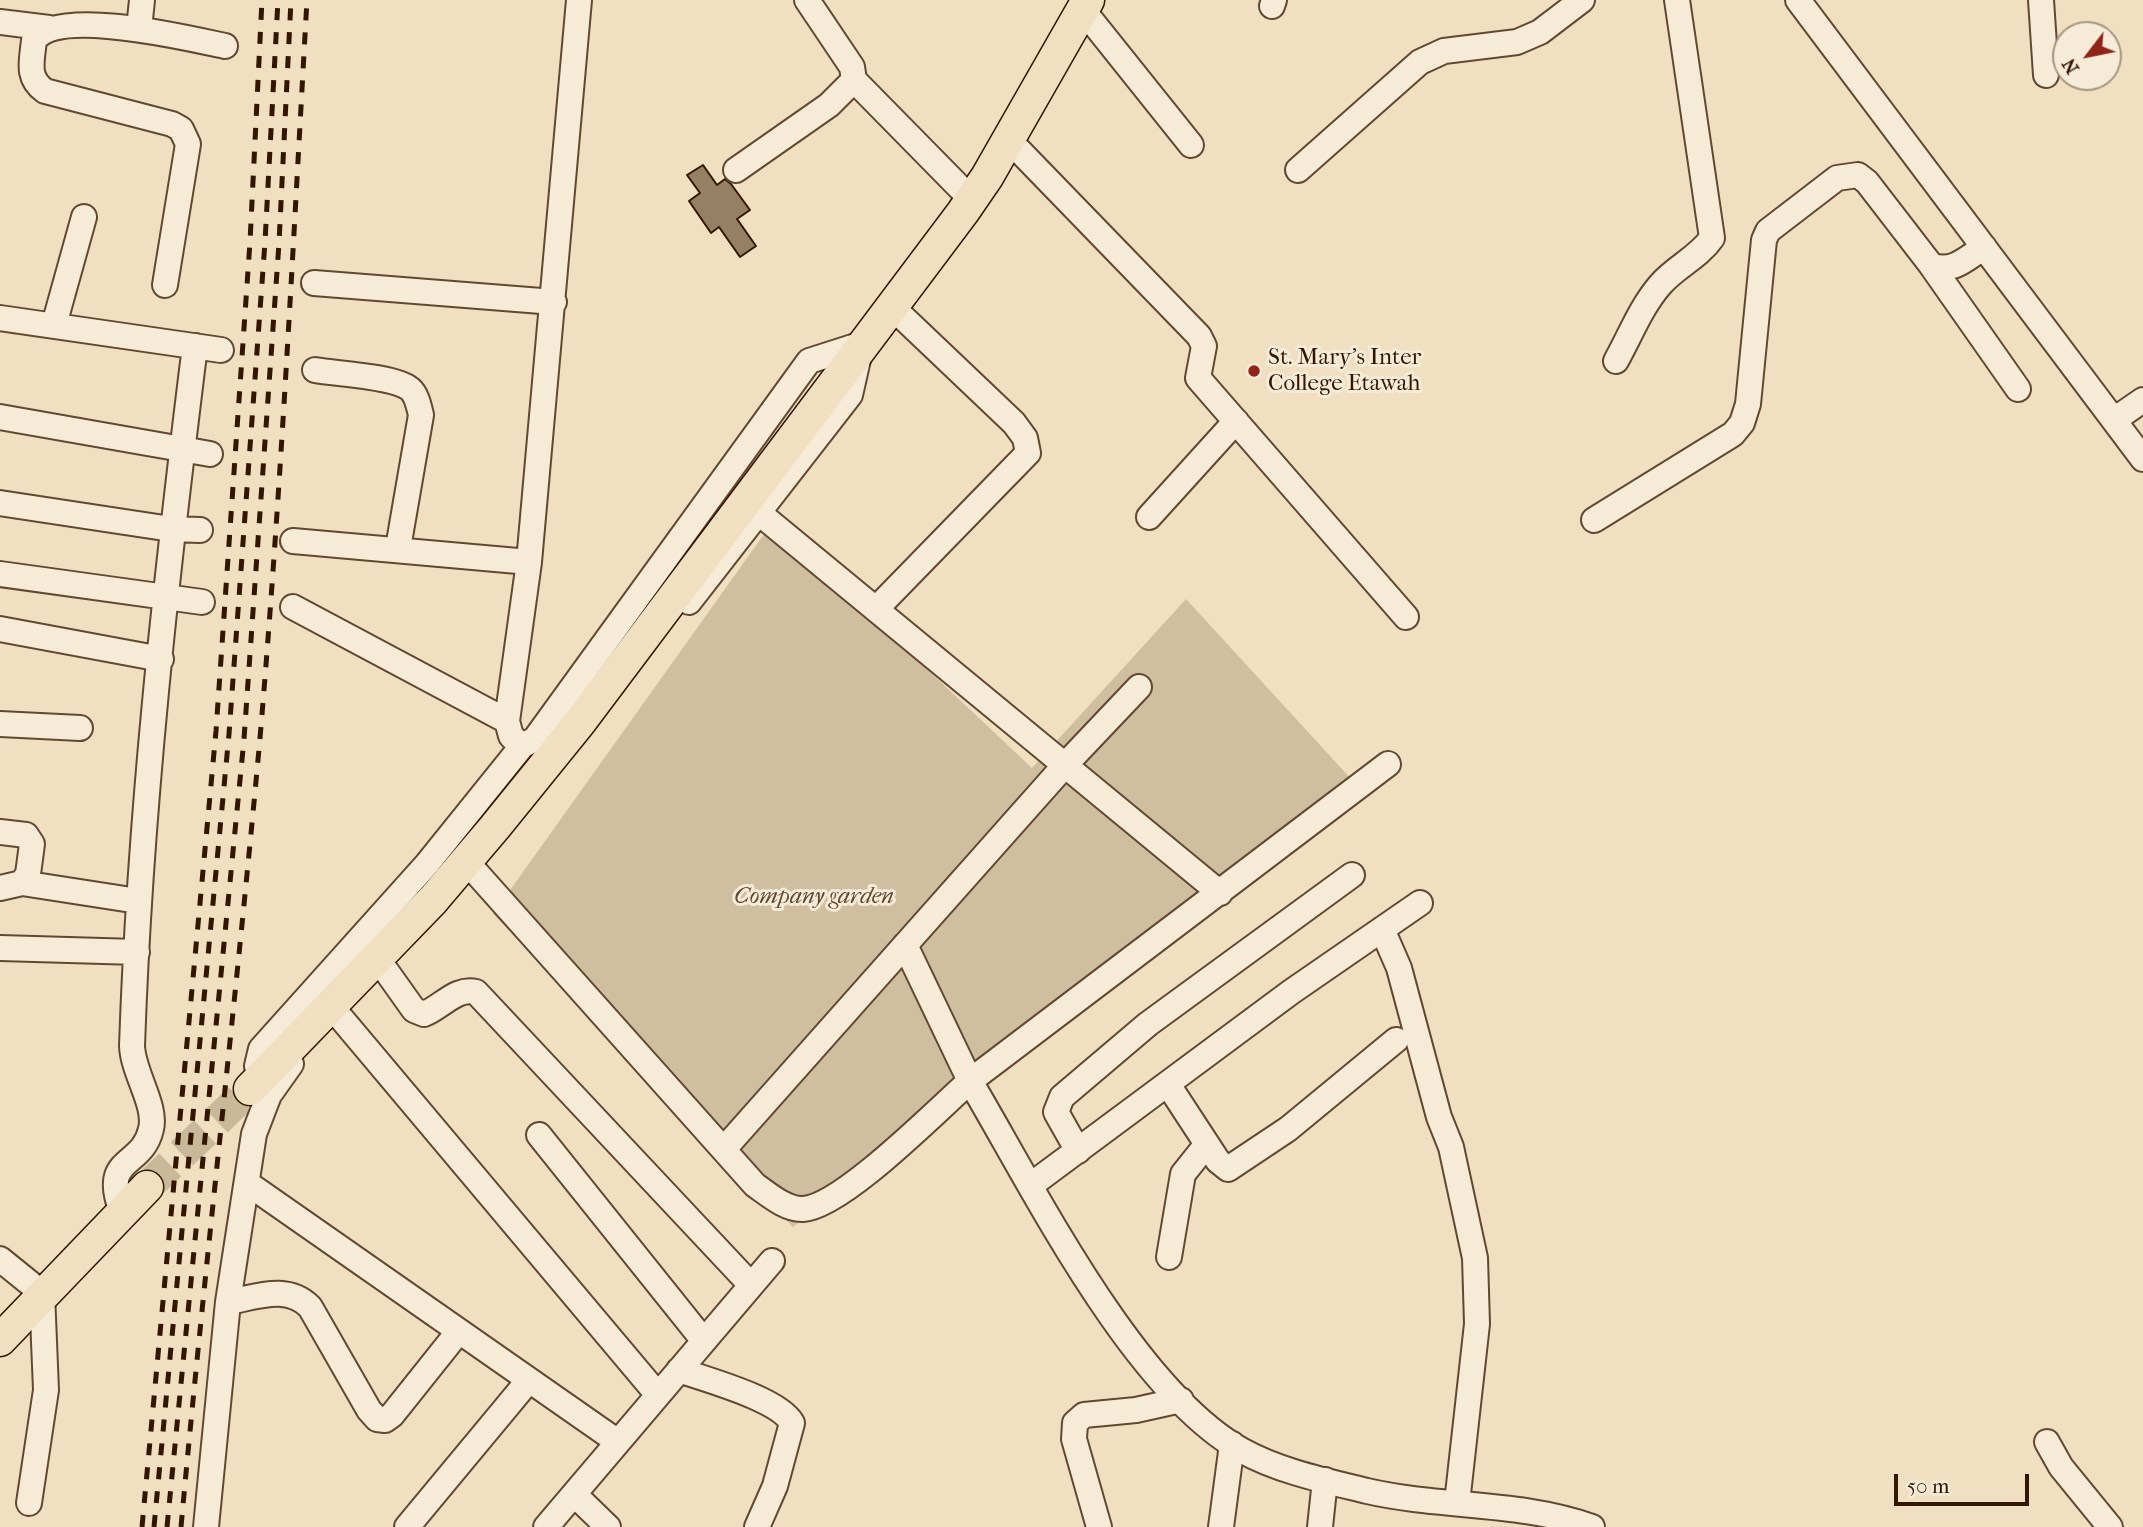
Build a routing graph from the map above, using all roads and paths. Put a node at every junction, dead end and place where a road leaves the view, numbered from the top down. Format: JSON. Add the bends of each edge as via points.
{"nodes":[{"id":1,"x":142,"y":0,"type":"edge"},
{"id":2,"x":579,"y":0,"type":"edge"},
{"id":3,"x":807,"y":0,"type":"edge"},
{"id":4,"x":1582,"y":0,"type":"edge"},
{"id":5,"x":1677,"y":0,"type":"edge"},
{"id":6,"x":1798,"y":0,"type":"edge"},
{"id":7,"x":2041,"y":0,"type":"edge"},
{"id":8,"x":1086,"y":5,"type":"edge"},
{"id":9,"x":0,"y":22,"type":"edge"},
{"id":10,"x":50,"y":28,"type":"junction"},
{"id":11,"x":139,"y":29,"type":"junction"},
{"id":12,"x":225,"y":46,"type":"dead end"},
{"id":13,"x":2046,"y":75,"type":"dead end"},
{"id":14,"x":854,"y":80,"type":"junction"},
{"id":15,"x":1009,"y":140,"type":"junction"},
{"id":16,"x":1191,"y":145,"type":"dead end"},
{"id":17,"x":736,"y":170,"type":"dead end"},
{"id":18,"x":1298,"y":170,"type":"dead end"},
{"id":19,"x":972,"y":200,"type":"junction"},
{"id":20,"x":84,"y":217,"type":"dead end"},
{"id":21,"x":1984,"y":247,"type":"junction"},
{"id":22,"x":1931,"y":265,"type":"junction"},
{"id":23,"x":314,"y":283,"type":"dead end"},
{"id":24,"x":165,"y":285,"type":"dead end"},
{"id":25,"x":554,"y":302,"type":"junction"},
{"id":26,"x":891,"y":306,"type":"junction"},
{"id":27,"x":0,"y":318,"type":"edge"},
{"id":28,"x":54,"y":325,"type":"junction"},
{"id":29,"x":862,"y":344,"type":"junction"},
{"id":30,"x":195,"y":346,"type":"junction"},
{"id":31,"x":221,"y":350,"type":"dead end"},
{"id":32,"x":1616,"y":361,"type":"dead end"},
{"id":33,"x":315,"y":370,"type":"dead end"},
{"id":34,"x":2018,"y":389,"type":"dead end"},
{"id":35,"x":2143,"y":400,"type":"edge"},
{"id":36,"x":0,"y":417,"type":"edge"},
{"id":37,"x":2114,"y":420,"type":"junction"},
{"id":38,"x":1236,"y":421,"type":"junction"},
{"id":39,"x":182,"y":449,"type":"junction"},
{"id":40,"x":210,"y":454,"type":"dead end"},
{"id":41,"x":2143,"y":458,"type":"edge"},
{"id":42,"x":0,"y":503,"type":"edge"},
{"id":43,"x":759,"y":513,"type":"junction"},
{"id":44,"x":1149,"y":517,"type":"dead end"},
{"id":45,"x":1594,"y":520,"type":"dead end"},
{"id":46,"x":171,"y":529,"type":"junction"},
{"id":47,"x":200,"y":530,"type":"dead end"},
{"id":48,"x":293,"y":541,"type":"dead end"},
{"id":49,"x":398,"y":548,"type":"junction"},
{"id":50,"x":529,"y":562,"type":"junction"},
{"id":51,"x":0,"y":574,"type":"edge"},
{"id":52,"x":164,"y":598,"type":"junction"},
{"id":53,"x":202,"y":602,"type":"dead end"},
{"id":54,"x":293,"y":607,"type":"dead end"},
{"id":55,"x":876,"y":609,"type":"junction"},
{"id":56,"x":1406,"y":617,"type":"dead end"},
{"id":57,"x":0,"y":629,"type":"edge"},
{"id":58,"x":161,"y":659,"type":"junction"},
{"id":59,"x":1139,"y":687,"type":"dead end"},
{"id":60,"x":507,"y":720,"type":"junction"},
{"id":61,"x":0,"y":724,"type":"edge"},
{"id":62,"x":80,"y":728,"type":"dead end"},
{"id":63,"x":523,"y":746,"type":"junction"},
{"id":64,"x":1388,"y":764,"type":"dead end"},
{"id":65,"x":1065,"y":765,"type":"junction"},
{"id":66,"x":0,"y":832,"type":"edge"},
{"id":67,"x":473,"y":869,"type":"junction"},
{"id":68,"x":1352,"y":875,"type":"dead end"},
{"id":69,"x":11,"y":886,"type":"edge"},
{"id":70,"x":1220,"y":893,"type":"junction"},
{"id":71,"x":138,"y":901,"type":"junction"},
{"id":72,"x":1420,"y":903,"type":"dead end"},
{"id":73,"x":1382,"y":929,"type":"junction"},
{"id":74,"x":905,"y":945,"type":"junction"},
{"id":75,"x":0,"y":948,"type":"edge"},
{"id":76,"x":137,"y":952,"type":"junction"},
{"id":77,"x":382,"y":965,"type":"junction"},
{"id":78,"x":336,"y":1012,"type":"junction"},
{"id":79,"x":1396,"y":1040,"type":"dead end"},
{"id":80,"x":970,"y":1081,"type":"junction"},
{"id":81,"x":255,"y":1084,"type":"joint"},
{"id":82,"x":1169,"y":1086,"type":"junction"},
{"id":83,"x":539,"y":1135,"type":"dead end"},
{"id":84,"x":1207,"y":1144,"type":"junction"},
{"id":85,"x":724,"y":1149,"type":"junction"},
{"id":86,"x":1078,"y":1151,"type":"junction"},
{"id":87,"x":247,"y":1183,"type":"junction"},
{"id":88,"x":1031,"y":1185,"type":"junction"},
{"id":89,"x":147,"y":1186,"type":"tunnel mouth"},
{"id":90,"x":122,"y":1212,"type":"junction"},
{"id":91,"x":1169,"y":1257,"type":"dead end"},
{"id":92,"x":0,"y":1259,"type":"edge"},
{"id":93,"x":772,"y":1261,"type":"dead end"},
{"id":94,"x":751,"y":1285,"type":"junction"},
{"id":95,"x":42,"y":1293,"type":"junction"},
{"id":96,"x":228,"y":1302,"type":"junction"},
{"id":97,"x":459,"y":1331,"type":"junction"},
{"id":98,"x":0,"y":1339,"type":"edge"},
{"id":99,"x":704,"y":1340,"type":"junction"},
{"id":100,"x":679,"y":1370,"type":"junction"},
{"id":101,"x":529,"y":1380,"type":"junction"},
{"id":102,"x":658,"y":1395,"type":"junction"},
{"id":103,"x":1181,"y":1400,"type":"junction"},
{"id":104,"x":618,"y":1442,"type":"junction"},
{"id":105,"x":2047,"y":1442,"type":"dead end"},
{"id":106,"x":1232,"y":1444,"type":"junction"},
{"id":107,"x":1325,"y":1480,"type":"junction"},
{"id":108,"x":574,"y":1494,"type":"junction"},
{"id":109,"x":29,"y":1503,"type":"dead end"},
{"id":110,"x":1457,"y":1503,"type":"junction"},
{"id":111,"x":1510,"y":1518,"type":"edge"},
{"id":112,"x":206,"y":1527,"type":"edge"},
{"id":113,"x":407,"y":1527,"type":"edge"},
{"id":114,"x":546,"y":1527,"type":"edge"},
{"id":115,"x":608,"y":1527,"type":"edge"},
{"id":116,"x":757,"y":1527,"type":"edge"},
{"id":117,"x":1099,"y":1527,"type":"edge"},
{"id":118,"x":1221,"y":1527,"type":"edge"},
{"id":119,"x":1320,"y":1527,"type":"edge"},
{"id":120,"x":1592,"y":1527,"type":"edge"},
{"id":121,"x":2110,"y":1527,"type":"edge"}],
"edges":[{"from":1,"to":11,"type":"street"},
{"from":2,"to":25,"type":"street"},
{"from":3,"to":14,"type":"street","via":[[852,67]]},
{"from":4,"to":18,"type":"street","via":[[1540,32],[1517,42],[1444,51],[1420,62]]},
{"from":5,"to":32,"type":"street","via":[[1712,238],[1657,289]]},
{"from":6,"to":21,"type":"street"},
{"from":7,"to":13,"type":"street"},
{"from":8,"to":15,"type":"main road"},
{"from":8,"to":16,"type":"street"},
{"from":9,"to":10,"type":"street"},
{"from":10,"to":11,"type":"street"},
{"from":10,"to":24,"type":"street","via":[[34,40],[31,74],[36,85],[172,124],[186,136]]},
{"from":11,"to":12,"type":"street"},
{"from":14,"to":17,"type":"street","via":[[829,105]]},
{"from":14,"to":19,"type":"street"},
{"from":15,"to":19,"type":"main road"},
{"from":15,"to":38,"type":"street","via":[[1199,336],[1204,346],[1198,378]]},
{"from":19,"to":26,"type":"main road"},
{"from":20,"to":28,"type":"street"},
{"from":21,"to":22,"type":"street","via":[[1951,268]]},
{"from":21,"to":37,"type":"street"},
{"from":22,"to":34,"type":"street"},
{"from":22,"to":45,"type":"street","via":[[1867,182],[1858,175],[1837,177],[1768,231],[1764,240],[1748,404],[1742,423],[1733,434]]},
{"from":23,"to":25,"type":"street"},
{"from":25,"to":50,"type":"street"},
{"from":26,"to":29,"type":"main road"},
{"from":26,"to":55,"type":"street","via":[[1014,423],[1025,438],[1028,453]]},
{"from":27,"to":28,"type":"street"},
{"from":28,"to":30,"type":"street"},
{"from":29,"to":43,"type":"street","via":[[850,395]]},
{"from":29,"to":63,"type":"street","via":[[809,362],[535,739]]},
{"from":29,"to":81,"type":"main road","via":[[580,723],[495,827],[433,900]]},
{"from":30,"to":31,"type":"street"},
{"from":30,"to":39,"type":"street"},
{"from":33,"to":49,"type":"street","via":[[398,383],[411,390],[418,403],[421,415]]},
{"from":35,"to":37,"type":"street"},
{"from":36,"to":39,"type":"street"},
{"from":37,"to":41,"type":"street"},
{"from":38,"to":44,"type":"street"},
{"from":38,"to":56,"type":"street"},
{"from":39,"to":40,"type":"street"},
{"from":39,"to":46,"type":"street"},
{"from":42,"to":46,"type":"street"},
{"from":43,"to":55,"type":"street"},
{"from":43,"to":67,"type":"street"},
{"from":46,"to":47,"type":"street"},
{"from":46,"to":52,"type":"street"},
{"from":48,"to":49,"type":"street"},
{"from":49,"to":50,"type":"street"},
{"from":50,"to":60,"type":"street"},
{"from":51,"to":52,"type":"street"},
{"from":52,"to":53,"type":"street"},
{"from":52,"to":58,"type":"street"},
{"from":54,"to":60,"type":"street"},
{"from":55,"to":65,"type":"street"},
{"from":57,"to":58,"type":"street"},
{"from":58,"to":71,"type":"street"},
{"from":59,"to":65,"type":"street"},
{"from":60,"to":63,"type":"street","via":[[511,736]]},
{"from":61,"to":62,"type":"street"},
{"from":63,"to":81,"type":"street","via":[[427,864],[261,1049]]},
{"from":64,"to":70,"type":"street"},
{"from":65,"to":70,"type":"street"},
{"from":65,"to":74,"type":"street"},
{"from":66,"to":69,"type":"street","via":[[26,835],[32,844],[28,874]]},
{"from":67,"to":77,"type":"street"},
{"from":67,"to":85,"type":"street"},
{"from":68,"to":86,"type":"street","via":[[1149,1024],[1062,1097],[1056,1112]]},
{"from":69,"to":71,"type":"street"},
{"from":70,"to":80,"type":"street"},
{"from":71,"to":76,"type":"street"},
{"from":72,"to":73,"type":"street"},
{"from":73,"to":82,"type":"street"},
{"from":73,"to":110,"type":"street","via":[[1399,968],[1451,1147],[1475,1258],[1477,1324]]},
{"from":74,"to":80,"type":"street"},
{"from":74,"to":85,"type":"street"},
{"from":75,"to":76,"type":"street"},
{"from":76,"to":90,"type":"street","via":[[133,1064],[152,1114],[151,1131],[114,1179]]},
{"from":77,"to":78,"type":"street"},
{"from":77,"to":94,"type":"street","via":[[414,1010],[424,1014],[459,992],[476,992]]},
{"from":78,"to":87,"type":"street","via":[[269,1095],[254,1134]]},
{"from":78,"to":102,"type":"street"},
{"from":79,"to":84,"type":"street","via":[[1288,1129],[1233,1167],[1224,1167]]},
{"from":80,"to":85,"type":"street","via":[[851,1186],[827,1202],[802,1210],[777,1201],[755,1185]]},
{"from":80,"to":88,"type":"street"},
{"from":82,"to":84,"type":"street"},
{"from":82,"to":86,"type":"street"},
{"from":83,"to":99,"type":"street"},
{"from":84,"to":91,"type":"street","via":[[1183,1174]]},
{"from":86,"to":88,"type":"street"},
{"from":87,"to":96,"type":"street"},
{"from":87,"to":97,"type":"street"},
{"from":88,"to":103,"type":"street","via":[[1130,1342]]},
{"from":89,"to":90,"type":"main road"},
{"from":90,"to":95,"type":"main road"},
{"from":92,"to":95,"type":"street"},
{"from":93,"to":94,"type":"street"},
{"from":94,"to":99,"type":"street"},
{"from":95,"to":98,"type":"main road"},
{"from":95,"to":109,"type":"street","via":[[46,1390]]},
{"from":96,"to":97,"type":"street","via":[[279,1293],[301,1298],[377,1419],[392,1415]]},
{"from":96,"to":112,"type":"street"},
{"from":97,"to":101,"type":"street"},
{"from":99,"to":100,"type":"street"},
{"from":100,"to":102,"type":"street"},
{"from":100,"to":116,"type":"street","via":[[769,1404],[787,1413],[792,1423],[775,1486]]},
{"from":101,"to":104,"type":"street"},
{"from":101,"to":113,"type":"street"},
{"from":102,"to":104,"type":"street"},
{"from":103,"to":106,"type":"street"},
{"from":103,"to":117,"type":"street","via":[[1084,1415],[1075,1423],[1074,1439]]},
{"from":104,"to":108,"type":"street"},
{"from":105,"to":121,"type":"street","via":[[2061,1467]]},
{"from":106,"to":107,"type":"street","via":[[1265,1461]]},
{"from":106,"to":118,"type":"street"},
{"from":107,"to":110,"type":"street"},
{"from":107,"to":119,"type":"street"},
{"from":108,"to":114,"type":"street"},
{"from":108,"to":115,"type":"street"},
{"from":110,"to":111,"type":"street"},
{"from":111,"to":120,"type":"street","via":[[1555,1514]]}]}
